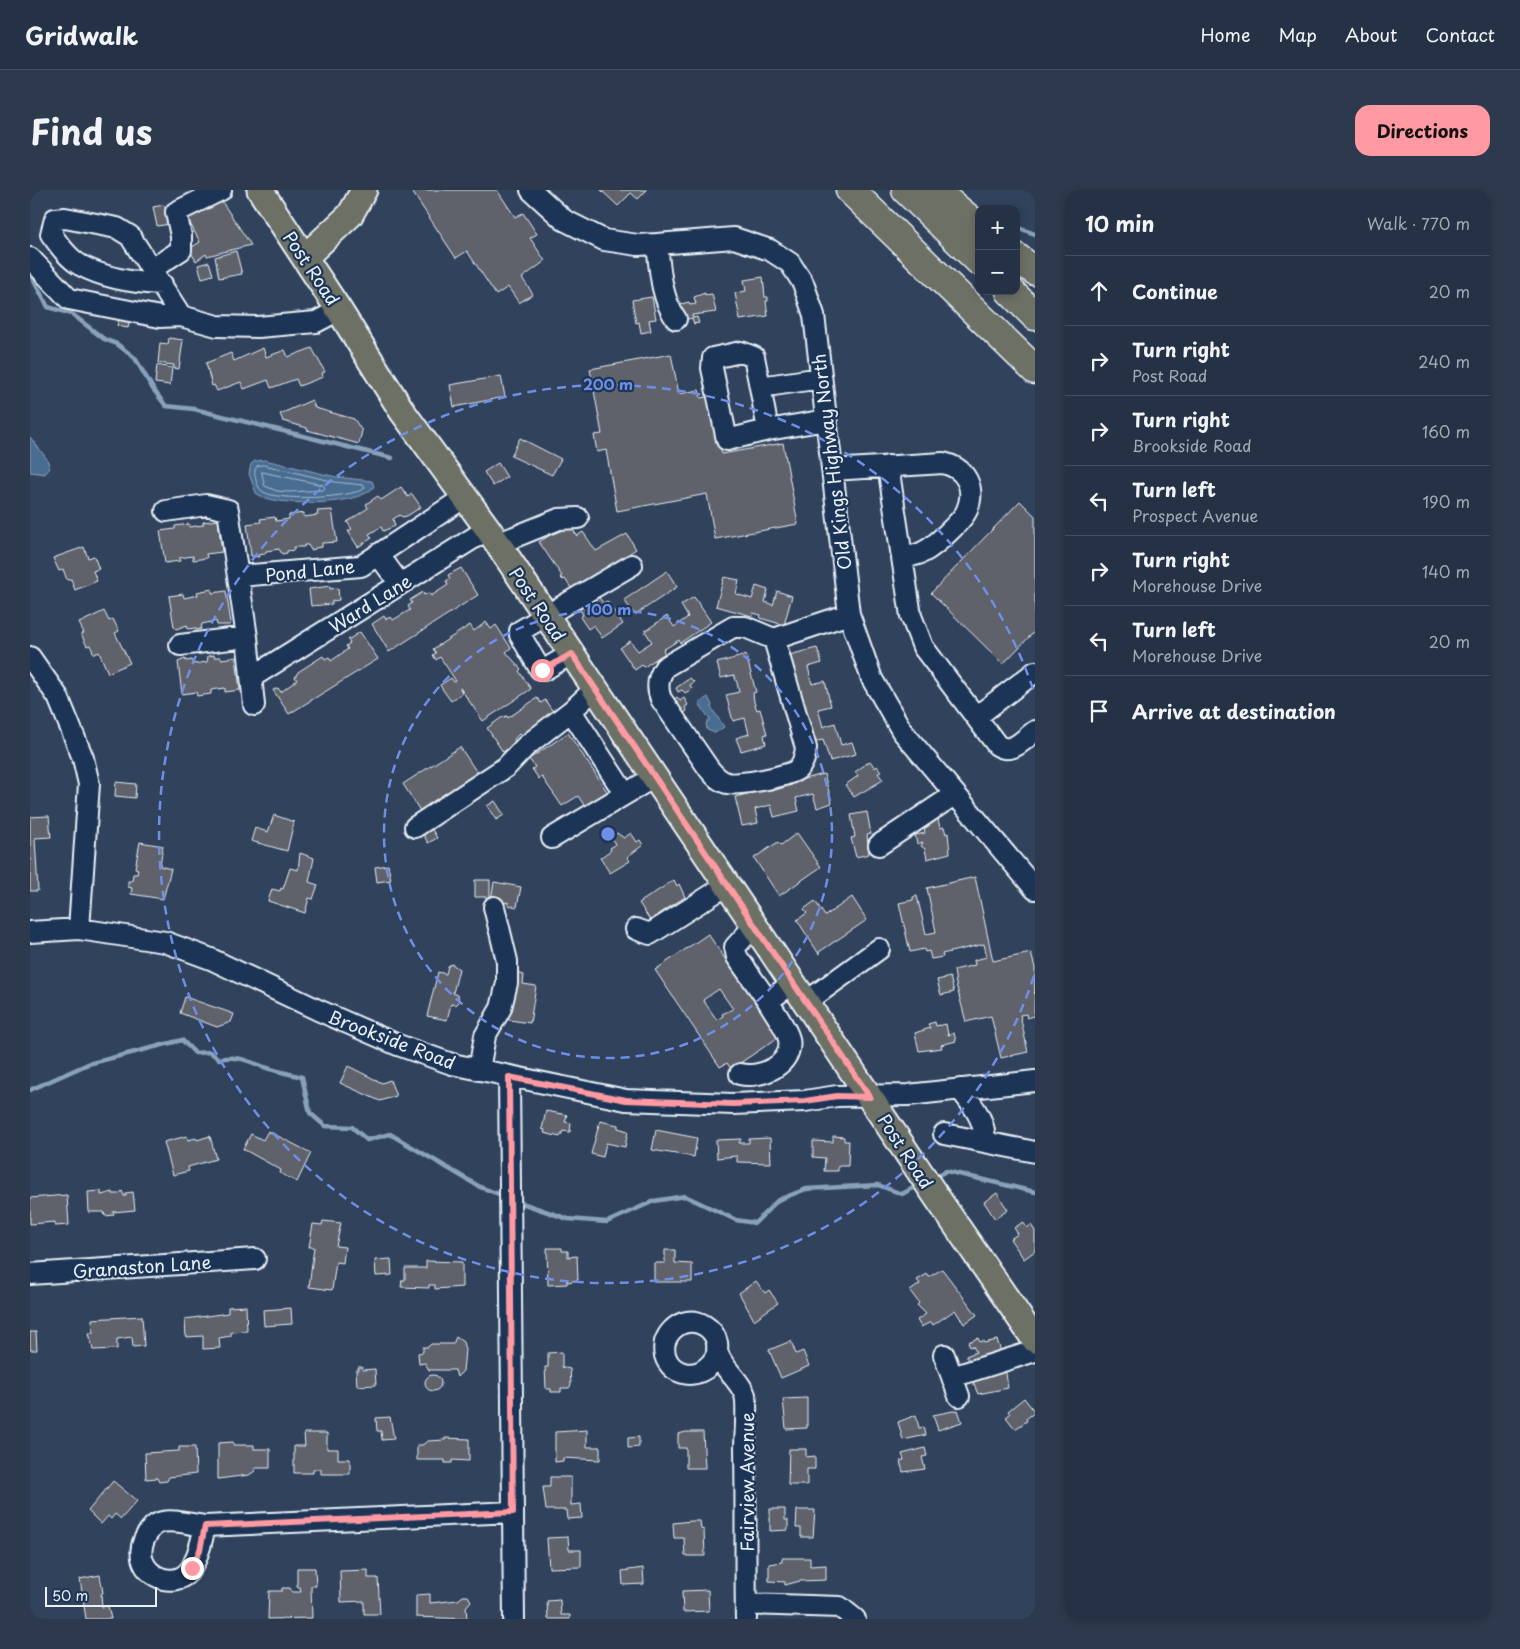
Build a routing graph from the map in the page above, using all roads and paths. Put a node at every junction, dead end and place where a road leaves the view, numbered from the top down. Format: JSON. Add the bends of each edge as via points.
{"nodes":[{"id":1,"x":221,"y":190,"type":"edge"},
{"id":2,"x":260,"y":190,"type":"edge"},
{"id":3,"x":364,"y":190,"type":"edge"},
{"id":4,"x":531,"y":190,"type":"edge"},
{"id":5,"x":850,"y":190,"type":"edge"},
{"id":6,"x":906,"y":190,"type":"edge"},
{"id":7,"x":934,"y":190,"type":"edge"},
{"id":8,"x":975,"y":224,"type":"edge"},
{"id":9,"x":657,"y":244,"type":"junction"},
{"id":10,"x":975,"y":257,"type":"edge"},
{"id":11,"x":30,"y":258,"type":"edge"},
{"id":12,"x":305,"y":258,"type":"junction"},
{"id":13,"x":1020,"y":259,"type":"edge"},
{"id":14,"x":1035,"y":271,"type":"edge"},
{"id":15,"x":157,"y":276,"type":"junction"},
{"id":16,"x":1014,"y":295,"type":"edge"},
{"id":17,"x":339,"y":310,"type":"junction"},
{"id":18,"x":181,"y":316,"type":"junction"},
{"id":19,"x":1035,"y":316,"type":"edge"},
{"id":20,"x":676,"y":319,"type":"dead end"},
{"id":21,"x":1035,"y":370,"type":"edge"},
{"id":22,"x":821,"y":378,"type":"junction"},
{"id":23,"x":760,"y":387,"type":"junction"},
{"id":24,"x":826,"y":420,"type":"junction"},
{"id":25,"x":768,"y":430,"type":"junction"},
{"id":26,"x":888,"y":466,"type":"junction"},
{"id":27,"x":832,"y":470,"type":"junction"},
{"id":28,"x":465,"y":497,"type":"junction"},
{"id":29,"x":166,"y":511,"type":"dead end"},
{"id":30,"x":578,"y":518,"type":"dead end"},
{"id":31,"x":493,"y":536,"type":"junction"},
{"id":32,"x":378,"y":554,"type":"junction"},
{"id":33,"x":903,"y":558,"type":"junction"},
{"id":34,"x":632,"y":565,"type":"dead end"},
{"id":35,"x":238,"y":576,"type":"junction"},
{"id":36,"x":400,"y":584,"type":"junction"},
{"id":37,"x":849,"y":614,"type":"junction"},
{"id":38,"x":547,"y":617,"type":"junction"},
{"id":39,"x":247,"y":637,"type":"junction"},
{"id":40,"x":774,"y":639,"type":"junction"},
{"id":41,"x":180,"y":645,"type":"dead end"},
{"id":42,"x":572,"y":654,"type":"junction"},
{"id":43,"x":30,"y":657,"type":"edge"},
{"id":44,"x":1035,"y":672,"type":"edge"},
{"id":45,"x":252,"y":677,"type":"junction"},
{"id":46,"x":595,"y":689,"type":"junction"},
{"id":47,"x":254,"y":706,"type":"dead end"},
{"id":48,"x":571,"y":711,"type":"junction"},
{"id":49,"x":976,"y":717,"type":"junction"},
{"id":50,"x":1035,"y":731,"type":"edge"},
{"id":51,"x":654,"y":777,"type":"junction"},
{"id":52,"x":626,"y":794,"type":"junction"},
{"id":53,"x":954,"y":795,"type":"junction"},
{"id":54,"x":414,"y":827,"type":"dead end"},
{"id":55,"x":552,"y":838,"type":"dead end"},
{"id":56,"x":879,"y":845,"type":"dead end"},
{"id":57,"x":1020,"y":873,"type":"junction"},
{"id":58,"x":727,"y":885,"type":"junction"},
{"id":59,"x":1035,"y":889,"type":"edge"},
{"id":60,"x":1035,"y":905,"type":"edge"},
{"id":61,"x":494,"y":907,"type":"dead end"},
{"id":62,"x":755,"y":925,"type":"junction"},
{"id":63,"x":79,"y":929,"type":"junction"},
{"id":64,"x":636,"y":929,"type":"dead end"},
{"id":65,"x":30,"y":932,"type":"edge"},
{"id":66,"x":879,"y":950,"type":"dead end"},
{"id":67,"x":800,"y":992,"type":"junction"},
{"id":68,"x":768,"y":1001,"type":"junction"},
{"id":69,"x":479,"y":1070,"type":"junction"},
{"id":70,"x":740,"y":1074,"type":"dead end"},
{"id":71,"x":509,"y":1077,"type":"junction"},
{"id":72,"x":1035,"y":1081,"type":"edge"},
{"id":73,"x":960,"y":1089,"type":"junction"},
{"id":74,"x":870,"y":1097,"type":"junction"},
{"id":75,"x":944,"y":1134,"type":"dead end"},
{"id":76,"x":986,"y":1141,"type":"junction"},
{"id":77,"x":1035,"y":1152,"type":"edge"},
{"id":78,"x":255,"y":1259,"type":"dead end"},
{"id":79,"x":30,"y":1274,"type":"edge"},
{"id":80,"x":1035,"y":1340,"type":"edge"},
{"id":81,"x":1035,"y":1351,"type":"edge"},
{"id":82,"x":717,"y":1354,"type":"dead end"},
{"id":83,"x":944,"y":1355,"type":"dead end"},
{"id":84,"x":513,"y":1512,"type":"junction"},
{"id":85,"x":205,"y":1526,"type":"dead end"},
{"id":86,"x":746,"y":1611,"type":"edge"},
{"id":87,"x":514,"y":1619,"type":"edge"},
{"id":88,"x":855,"y":1619,"type":"edge"}],
"edges":[{"from":1,"to":15,"type":"street","via":[[176,212],[181,250]]},
{"from":2,"to":12,"type":"main road","name":"Post Road"},
{"from":3,"to":12,"type":"main road","via":[[350,215]]},
{"from":4,"to":9,"type":"street","name":"Old Kings Highway North","via":[[557,214],[590,234],[619,243]]},
{"from":5,"to":21,"type":"highway"},
{"from":6,"to":10,"type":"highway"},
{"from":7,"to":8,"type":"highway"},
{"from":9,"to":20,"type":"street","via":[[669,309]]},
{"from":9,"to":22,"type":"street","name":"Old Kings Highway North","via":[[734,238],[770,250],[790,263],[803,282],[814,315]]},
{"from":11,"to":18,"type":"street","via":[[69,298],[160,317]]},
{"from":12,"to":17,"type":"main road","name":"Post Road"},
{"from":13,"to":14,"type":"highway"},
{"from":15,"to":15,"type":"street","via":[[130,236],[117,228],[66,218],[55,220],[51,234],[79,265],[132,282]]},
{"from":15,"to":18,"type":"street"},
{"from":16,"to":19,"type":"highway"},
{"from":17,"to":18,"type":"street","via":[[316,322],[258,327],[218,326]]},
{"from":17,"to":28,"type":"main road","name":"Post Road","via":[[402,411]]},
{"from":22,"to":23,"type":"street"},
{"from":22,"to":24,"type":"street","name":"Old Kings Highway North"},
{"from":23,"to":25,"type":"street"},
{"from":23,"to":25,"type":"street","via":[[754,358],[741,352],[712,358],[727,440]]},
{"from":24,"to":25,"type":"street"},
{"from":24,"to":27,"type":"street","name":"Old Kings Highway North"},
{"from":26,"to":27,"type":"street"},
{"from":26,"to":33,"type":"street"},
{"from":26,"to":33,"type":"street","via":[[952,465],[967,478],[971,489],[966,512],[934,545],[924,552]]},
{"from":27,"to":37,"type":"street","name":"Old Kings Highway North"},
{"from":28,"to":31,"type":"main road","name":"Post Road"},
{"from":28,"to":32,"type":"street","name":"Pond Lane"},
{"from":29,"to":35,"type":"street","via":[[206,505],[228,510]]},
{"from":30,"to":31,"type":"street","name":"Ward Lane","via":[[559,519]]},
{"from":31,"to":36,"type":"street","name":"Ward Lane"},
{"from":31,"to":38,"type":"main road","name":"Post Road"},
{"from":32,"to":35,"type":"street","name":"Pond Lane","via":[[361,566]]},
{"from":32,"to":36,"type":"street","name":"Pond Lane"},
{"from":33,"to":49,"type":"street","via":[[911,616],[923,646]]},
{"from":34,"to":38,"type":"street"},
{"from":35,"to":39,"type":"street"},
{"from":36,"to":45,"type":"street","name":"Ward Lane"},
{"from":37,"to":40,"type":"street"},
{"from":37,"to":53,"type":"street","name":"Old Kings Highway North","via":[[872,679],[902,731]]},
{"from":38,"to":42,"type":"main road","name":"Post Road"},
{"from":38,"to":42,"type":"street","via":[[519,633],[539,668],[544,670]]},
{"from":39,"to":41,"type":"street"},
{"from":39,"to":45,"type":"street"},
{"from":40,"to":40,"type":"street","via":[[745,627],[733,627],[665,667],[660,674],[658,692],[661,699],[716,778],[728,783],[741,784],[796,771],[804,762],[806,748]]},
{"from":42,"to":46,"type":"main road","name":"Post Road"},
{"from":43,"to":63,"type":"street","via":[[58,697],[83,758],[89,784]]},
{"from":44,"to":49,"type":"street"},
{"from":45,"to":47,"type":"street"},
{"from":46,"to":48,"type":"street"},
{"from":46,"to":51,"type":"main road","name":"Post Road"},
{"from":48,"to":52,"type":"street"},
{"from":48,"to":54,"type":"street","via":[[526,746],[506,767]]},
{"from":49,"to":50,"type":"street","via":[[997,745],[1007,750]]},
{"from":51,"to":52,"type":"street"},
{"from":51,"to":58,"type":"main road","name":"Post Road"},
{"from":52,"to":55,"type":"street"},
{"from":53,"to":56,"type":"street"},
{"from":53,"to":57,"type":"street","name":"Old Kings Highway North"},
{"from":57,"to":59,"type":"street","name":"Old Kings Highway North"},
{"from":57,"to":60,"type":"street"},
{"from":58,"to":62,"type":"main road","name":"Post Road"},
{"from":58,"to":64,"type":"street","via":[[650,934]]},
{"from":61,"to":69,"type":"street","via":[[507,961],[507,983],[501,1008],[486,1036]]},
{"from":62,"to":67,"type":"main road","name":"Post Road"},
{"from":62,"to":68,"type":"street","via":[[735,947],[737,957]]},
{"from":63,"to":65,"type":"street","name":"Brookside Road"},
{"from":63,"to":69,"type":"street","name":"Brookside Road","via":[[165,942],[212,959],[402,1047]]},
{"from":66,"to":67,"type":"street"},
{"from":67,"to":68,"type":"street"},
{"from":67,"to":74,"type":"main road","name":"Post Road"},
{"from":68,"to":70,"type":"street","via":[[789,1038],[788,1050],[780,1065],[760,1075]]},
{"from":69,"to":71,"type":"street","name":"Brookside Road"},
{"from":71,"to":74,"type":"street","name":"Brookside Road","via":[[626,1100],[733,1104],[805,1101],[837,1096]]},
{"from":71,"to":84,"type":"street"},
{"from":72,"to":73,"type":"street","name":"Brookside Road"},
{"from":73,"to":74,"type":"street","name":"Brookside Road"},
{"from":73,"to":76,"type":"street","via":[[980,1117]]},
{"from":74,"to":80,"type":"main road","name":"Post Road"},
{"from":75,"to":76,"type":"street"},
{"from":76,"to":77,"type":"street"},
{"from":78,"to":79,"type":"street","name":"Granaston Lane"},
{"from":81,"to":83,"type":"street","via":[[956,1386]]},
{"from":82,"to":86,"type":"street","name":"Fairview Avenue","via":[[745,1395]]},
{"from":84,"to":85,"type":"street"},
{"from":84,"to":87,"type":"street"},
{"from":86,"to":88,"type":"street","via":[[840,1607]]}]}
